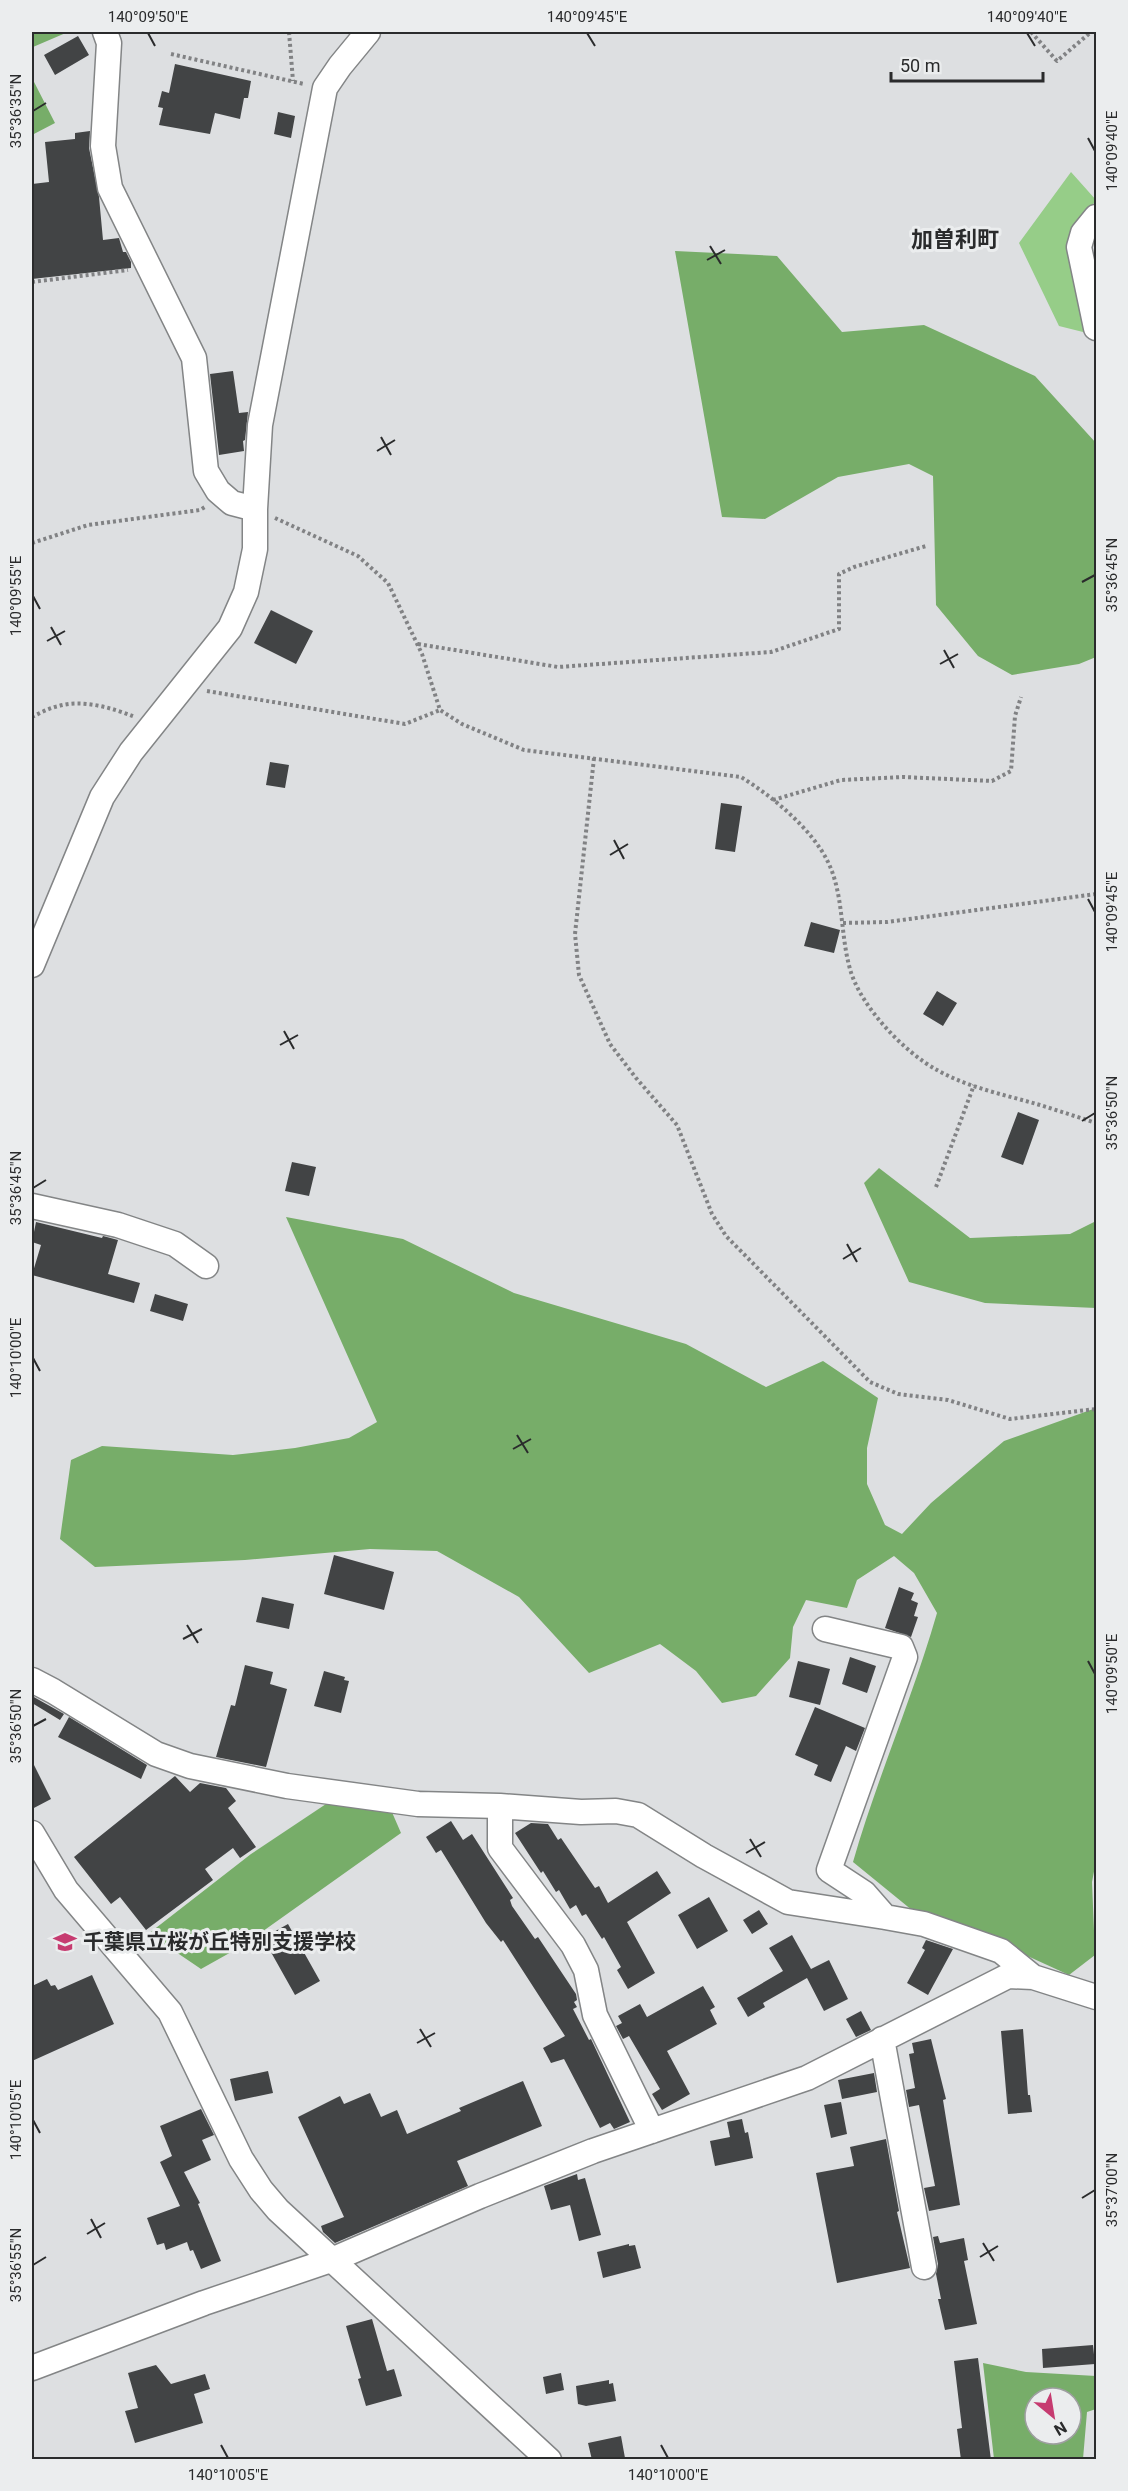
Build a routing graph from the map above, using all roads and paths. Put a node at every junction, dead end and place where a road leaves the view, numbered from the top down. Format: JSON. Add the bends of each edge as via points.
{"nodes":[{"id":1,"x":105,"y":32,"type":"edge"},
{"id":2,"x":289,"y":32,"type":"edge"},
{"id":3,"x":368,"y":32,"type":"edge"},
{"id":4,"x":1031,"y":32,"type":"edge"},
{"id":5,"x":1091,"y":32,"type":"edge"},
{"id":6,"x":171,"y":54,"type":"dead end"},
{"id":7,"x":293,"y":81,"type":"junction"},
{"id":8,"x":326,"y":88,"type":"junction"},
{"id":9,"x":1096,"y":217,"type":"edge"},
{"id":10,"x":149,"y":267,"type":"junction"},
{"id":11,"x":32,"y":282,"type":"edge"},
{"id":12,"x":1096,"y":328,"type":"edge"},
{"id":13,"x":224,"y":496,"type":"junction"},
{"id":14,"x":255,"y":509,"type":"junction"},
{"id":15,"x":32,"y":543,"type":"edge"},
{"id":16,"x":926,"y":546,"type":"dead end"},
{"id":17,"x":418,"y":644,"type":"junction"},
{"id":18,"x":183,"y":687,"type":"junction"},
{"id":19,"x":1021,"y":697,"type":"dead end"},
{"id":20,"x":440,"y":710,"type":"junction"},
{"id":21,"x":32,"y":717,"type":"edge"},
{"id":22,"x":153,"y":725,"type":"junction"},
{"id":23,"x":594,"y":758,"type":"junction"},
{"id":24,"x":772,"y":800,"type":"junction"},
{"id":25,"x":1096,"y":894,"type":"edge"},
{"id":26,"x":843,"y":923,"type":"junction"},
{"id":27,"x":32,"y":965,"type":"edge"},
{"id":28,"x":974,"y":1085,"type":"junction"},
{"id":29,"x":1096,"y":1123,"type":"edge"},
{"id":30,"x":936,"y":1187,"type":"dead end"},
{"id":31,"x":32,"y":1206,"type":"edge"},
{"id":32,"x":206,"y":1266,"type":"dead end"},
{"id":33,"x":1096,"y":1409,"type":"edge"},
{"id":34,"x":825,"y":1629,"type":"dead end"},
{"id":35,"x":32,"y":1680,"type":"edge"},
{"id":36,"x":500,"y":1806,"type":"junction"},
{"id":37,"x":32,"y":1833,"type":"edge"},
{"id":38,"x":885,"y":1917,"type":"junction"},
{"id":39,"x":1033,"y":1977,"type":"junction"},
{"id":40,"x":1096,"y":1997,"type":"edge"},
{"id":41,"x":882,"y":2039,"type":"junction"},
{"id":42,"x":652,"y":2131,"type":"junction"},
{"id":43,"x":334,"y":2259,"type":"junction"},
{"id":44,"x":924,"y":2267,"type":"dead end"},
{"id":45,"x":32,"y":2368,"type":"edge"},
{"id":46,"x":549,"y":2460,"type":"edge"}],
"edges":[{"from":1,"to":10,"type":"street","via":[[109,43],[103,146],[110,188]]},
{"from":2,"to":7,"type":"path"},
{"from":3,"to":8,"type":"street"},
{"from":4,"to":5,"type":"path","via":[[1056,61]]},
{"from":6,"to":7,"type":"path"},
{"from":7,"to":8,"type":"path"},
{"from":8,"to":14,"type":"street","via":[[260,425]]},
{"from":9,"to":12,"type":"street","via":[[1083,233],[1079,247]]},
{"from":10,"to":11,"type":"path"},
{"from":10,"to":13,"type":"street","via":[[194,358],[206,471]]},
{"from":13,"to":14,"type":"street","via":[[232,503]]},
{"from":13,"to":15,"type":"path","via":[[200,510],[88,525]]},
{"from":14,"to":17,"type":"path","via":[[358,556],[388,583]]},
{"from":14,"to":18,"type":"street","via":[[255,549],[246,592],[230,628]]},
{"from":16,"to":17,"type":"path","via":[[839,574],[839,629],[771,652],[558,667]]},
{"from":17,"to":20,"type":"path"},
{"from":18,"to":20,"type":"path","via":[[405,724]]},
{"from":18,"to":22,"type":"street"},
{"from":19,"to":24,"type":"path","via":[[1015,716],[1011,771],[992,781],[903,777],[841,780]]},
{"from":20,"to":23,"type":"path","via":[[462,724],[524,750]]},
{"from":21,"to":22,"type":"path","via":[[60,705],[87,704]]},
{"from":22,"to":27,"type":"street","via":[[102,797]]},
{"from":23,"to":24,"type":"path","via":[[741,777]]},
{"from":23,"to":33,"type":"path","via":[[575,934],[579,975],[610,1044],[676,1125],[712,1214],[726,1236],[870,1382],[897,1394],[948,1400],[1011,1419]]},
{"from":24,"to":26,"type":"path","via":[[810,834],[828,862]]},
{"from":25,"to":26,"type":"path","via":[[887,922]]},
{"from":26,"to":28,"type":"path","via":[[849,969],[867,1005],[911,1051],[937,1070]]},
{"from":28,"to":29,"type":"path"},
{"from":28,"to":30,"type":"path"},
{"from":31,"to":32,"type":"street","via":[[118,1225],[175,1244]]},
{"from":34,"to":38,"type":"street","via":[[901,1647],[905,1657],[829,1870],[864,1893]]},
{"from":35,"to":36,"type":"street","via":[[156,1754],[190,1766],[287,1786],[418,1804]]},
{"from":36,"to":38,"type":"street","via":[[638,1815],[788,1902]]},
{"from":36,"to":42,"type":"street","via":[[500,1848],[573,1945],[586,1970],[595,2015]]},
{"from":37,"to":43,"type":"street","via":[[66,1890],[170,2012],[218,2115],[261,2190]]},
{"from":38,"to":39,"type":"street","via":[[924,1924],[1001,1951]]},
{"from":39,"to":40,"type":"street"},
{"from":39,"to":41,"type":"street","via":[[1008,1976]]},
{"from":41,"to":42,"type":"street","via":[[807,2078]]},
{"from":41,"to":44,"type":"street"},
{"from":42,"to":43,"type":"street","via":[[490,2192]]},
{"from":43,"to":45,"type":"street"},
{"from":43,"to":46,"type":"street"}]}
